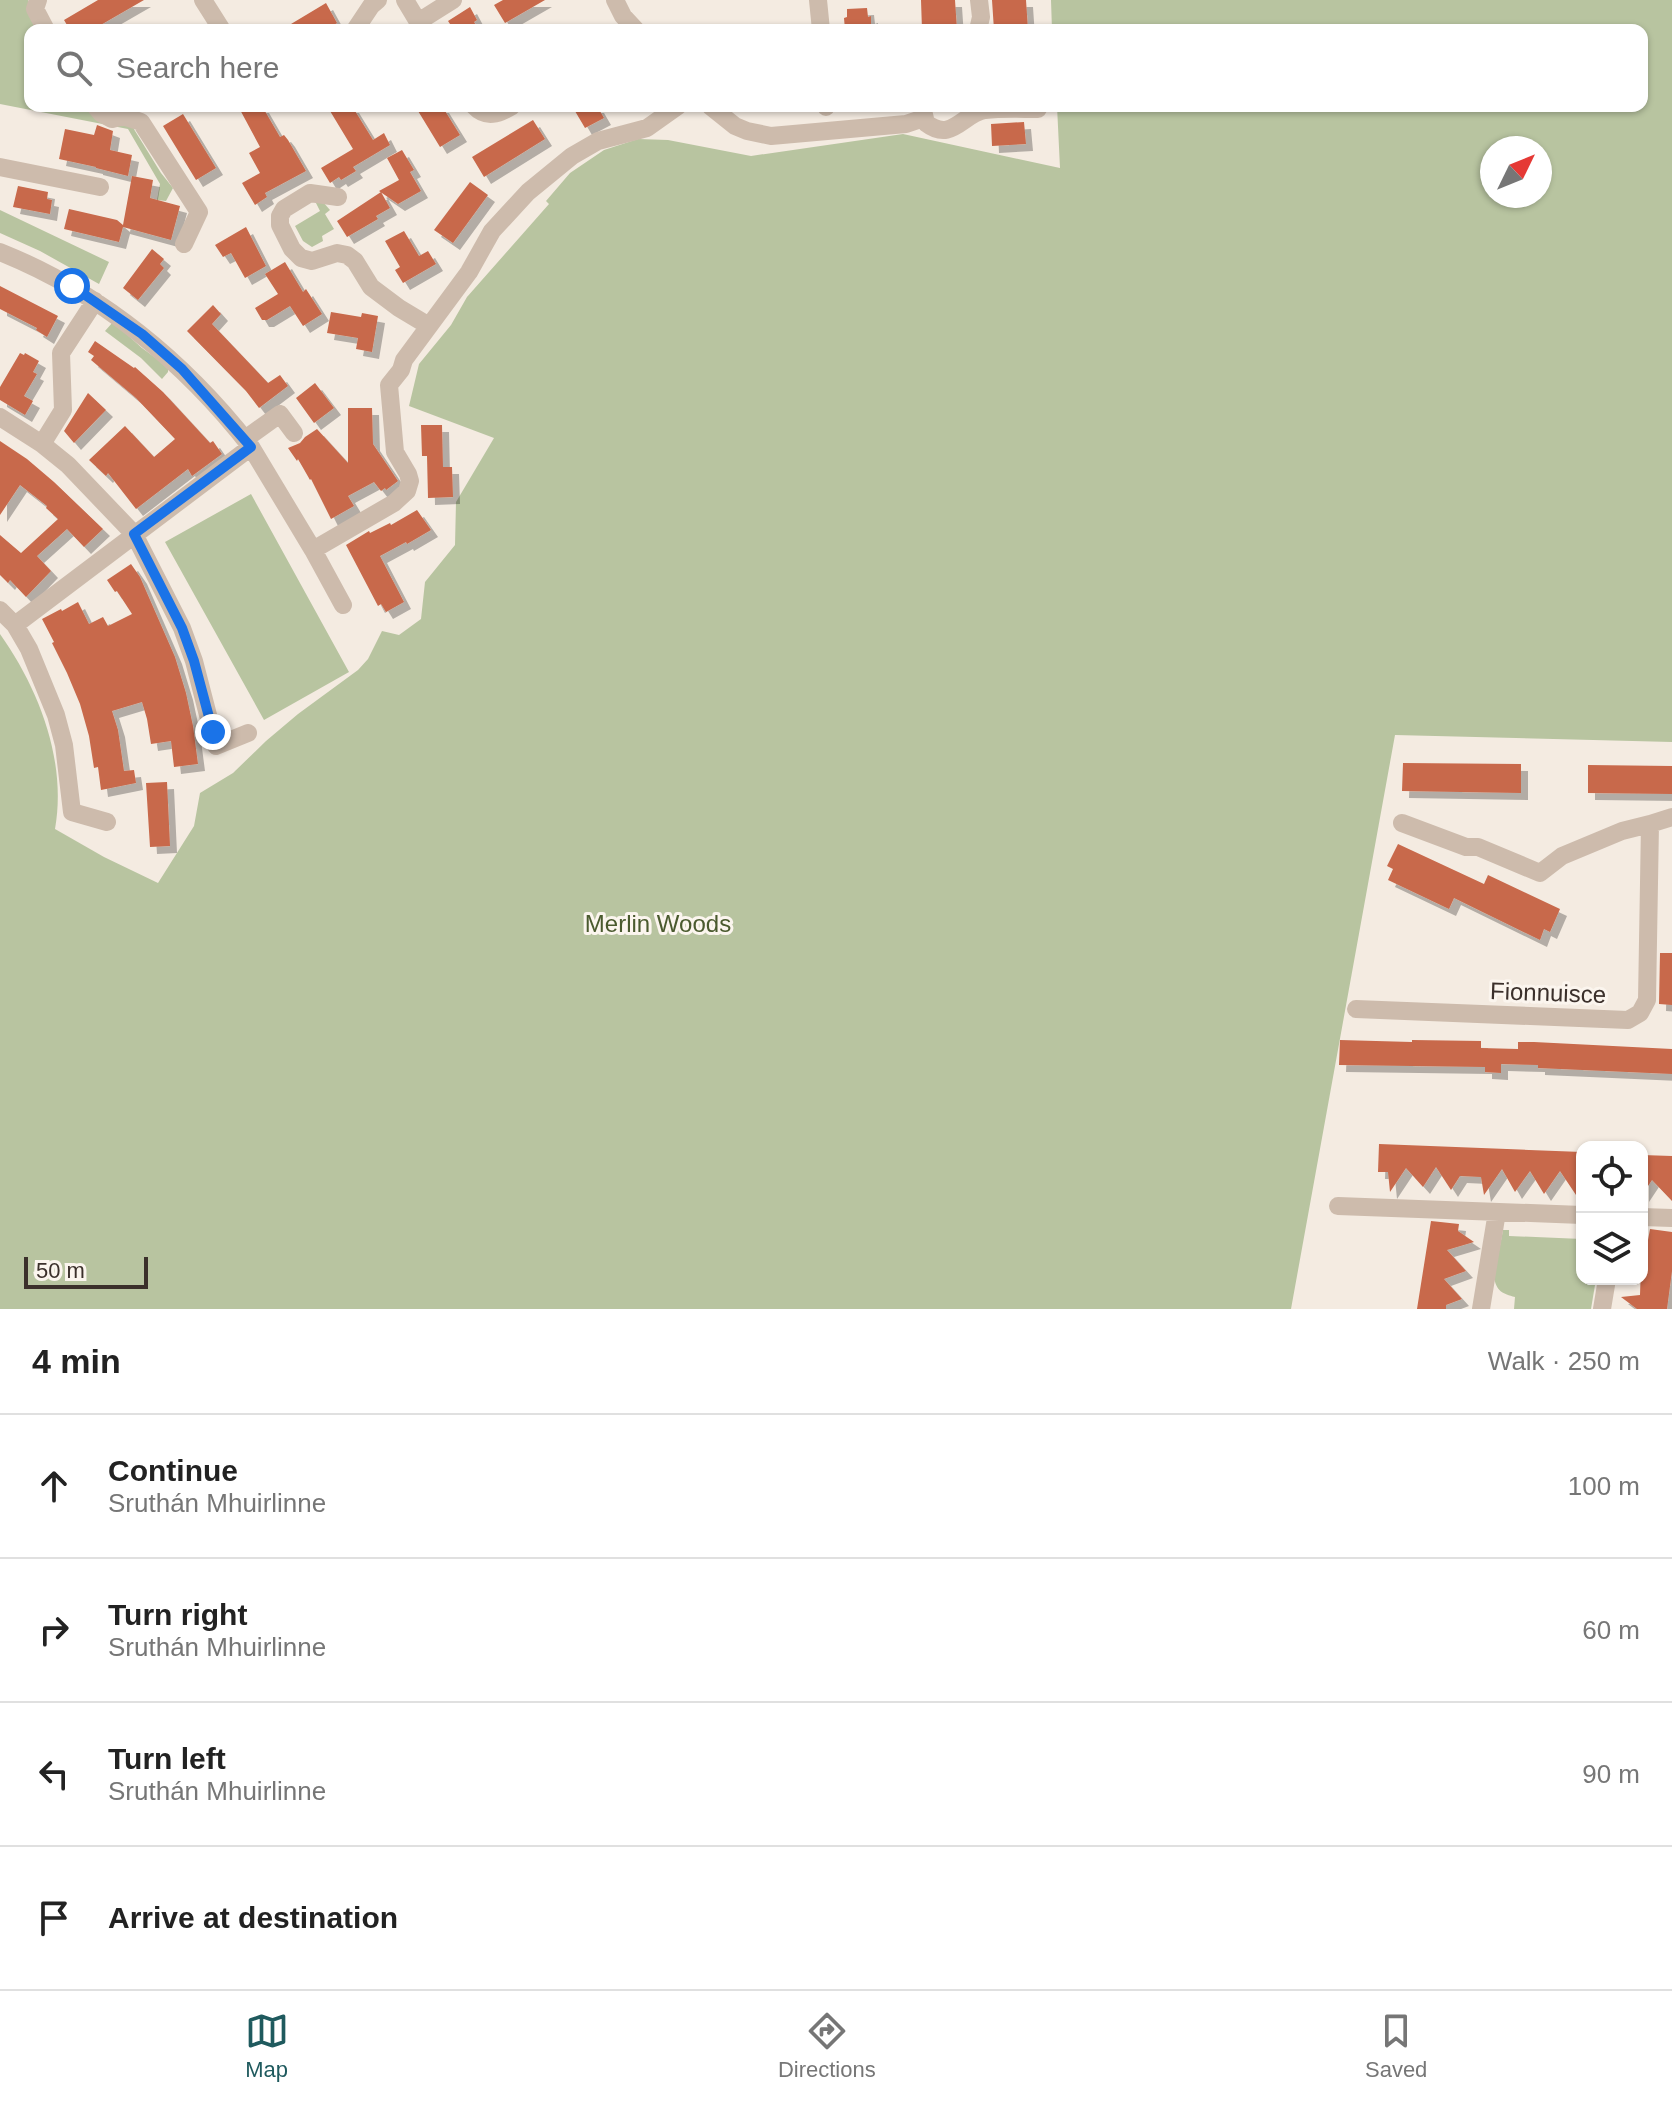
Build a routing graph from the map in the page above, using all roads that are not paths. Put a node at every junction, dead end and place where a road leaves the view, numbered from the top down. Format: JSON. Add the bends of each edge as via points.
{"nodes":[{"id":1,"x":38,"y":0,"type":"edge"},
{"id":2,"x":203,"y":0,"type":"edge"},
{"id":3,"x":378,"y":0,"type":"edge"},
{"id":4,"x":405,"y":0,"type":"edge"},
{"id":5,"x":453,"y":0,"type":"edge"},
{"id":6,"x":615,"y":0,"type":"edge"},
{"id":7,"x":818,"y":0,"type":"edge"},
{"id":8,"x":979,"y":0,"type":"edge"},
{"id":9,"x":43,"y":24,"type":"edge"},
{"id":10,"x":218,"y":24,"type":"edge"},
{"id":11,"x":359,"y":24,"type":"edge"},
{"id":12,"x":419,"y":24,"type":"edge"},
{"id":13,"x":423,"y":24,"type":"edge"},
{"id":14,"x":630,"y":24,"type":"edge"},
{"id":15,"x":820,"y":24,"type":"edge"},
{"id":16,"x":979,"y":24,"type":"edge"},
{"id":17,"x":100,"y":112,"type":"edge"},
{"id":18,"x":483,"y":112,"type":"edge"},
{"id":19,"x":502,"y":112,"type":"edge"},
{"id":20,"x":670,"y":112,"type":"edge"},
{"id":21,"x":718,"y":112,"type":"edge"},
{"id":22,"x":923,"y":112,"type":"edge"},
{"id":23,"x":981,"y":112,"type":"edge"},
{"id":24,"x":0,"y":167,"type":"edge"},
{"id":25,"x":100,"y":187,"type":"dead end"},
{"id":26,"x":338,"y":197,"type":"dead end"},
{"id":27,"x":184,"y":244,"type":"dead end"},
{"id":28,"x":0,"y":252,"type":"edge"},
{"id":29,"x":95,"y":301,"type":"junction"},
{"id":30,"x":429,"y":326,"type":"junction"},
{"id":31,"x":0,"y":417,"type":"edge"},
{"id":32,"x":294,"y":433,"type":"dead end"},
{"id":33,"x":248,"y":443,"type":"junction"},
{"id":34,"x":42,"y":444,"type":"junction"},
{"id":35,"x":134,"y":534,"type":"junction"},
{"id":36,"x":313,"y":550,"type":"junction"},
{"id":37,"x":343,"y":605,"type":"dead end"},
{"id":38,"x":0,"y":610,"type":"edge"},
{"id":39,"x":15,"y":625,"type":"junction"},
{"id":40,"x":248,"y":733,"type":"dead end"},
{"id":41,"x":1672,"y":817,"type":"edge"},
{"id":42,"x":107,"y":822,"type":"dead end"},
{"id":43,"x":1402,"y":823,"type":"dead end"},
{"id":44,"x":1650,"y":824,"type":"junction"},
{"id":45,"x":1356,"y":1009,"type":"dead end"},
{"id":46,"x":1338,"y":1206,"type":"dead end"},
{"id":47,"x":1497,"y":1212,"type":"junction"},
{"id":48,"x":1576,"y":1215,"type":"edge"},
{"id":49,"x":1648,"y":1217,"type":"edge"},
{"id":50,"x":1672,"y":1218,"type":"edge"},
{"id":51,"x":1606,"y":1285,"type":"edge"},
{"id":52,"x":1481,"y":1309,"type":"edge"},
{"id":53,"x":1602,"y":1309,"type":"edge"}],
"edges":[{"from":1,"to":9,"type":"street","via":[[35,9]]},
{"from":2,"to":10,"type":"street"},
{"from":3,"to":11,"type":"street"},
{"from":4,"to":12,"type":"street"},
{"from":5,"to":13,"type":"street"},
{"from":6,"to":14,"type":"street"},
{"from":7,"to":15,"type":"street"},
{"from":8,"to":16,"type":"street"},
{"from":17,"to":27,"type":"street","via":[[141,122],[199,212]]},
{"from":18,"to":19,"type":"street"},
{"from":20,"to":30,"type":"street","via":[[647,128],[598,141],[528,192],[492,231]]},
{"from":21,"to":22,"type":"street","via":[[735,126],[771,136],[906,124]]},
{"from":22,"to":23,"type":"street","via":[[933,127],[947,130]]},
{"from":24,"to":25,"type":"street"},
{"from":26,"to":30,"type":"street","via":[[310,193],[284,209],[280,225],[292,249],[312,261],[347,255],[371,287]]},
{"from":28,"to":29,"type":"street"},
{"from":29,"to":33,"type":"street","via":[[182,369]]},
{"from":29,"to":34,"type":"street","via":[[61,353],[63,410]]},
{"from":30,"to":36,"type":"street","via":[[389,385],[395,452],[408,474],[407,491]]},
{"from":31,"to":34,"type":"street"},
{"from":32,"to":33,"type":"street","via":[[280,414]]},
{"from":33,"to":35,"type":"street"},
{"from":33,"to":36,"type":"street"},
{"from":34,"to":35,"type":"street"},
{"from":35,"to":39,"type":"street"},
{"from":35,"to":40,"type":"street","via":[[182,628],[216,746]]},
{"from":36,"to":37,"type":"street"},
{"from":38,"to":39,"type":"street"},
{"from":39,"to":42,"type":"street","via":[[56,715],[72,812]]},
{"from":41,"to":44,"type":"street"},
{"from":43,"to":44,"type":"street","via":[[1540,873],[1562,856]]},
{"from":44,"to":45,"type":"street","name":"Fionnuisce","via":[[1647,1000],[1640,1013],[1628,1020]]},
{"from":46,"to":47,"type":"street"},
{"from":47,"to":48,"type":"street"},
{"from":47,"to":52,"type":"street"},
{"from":49,"to":50,"type":"street"},
{"from":51,"to":53,"type":"street"}]}
